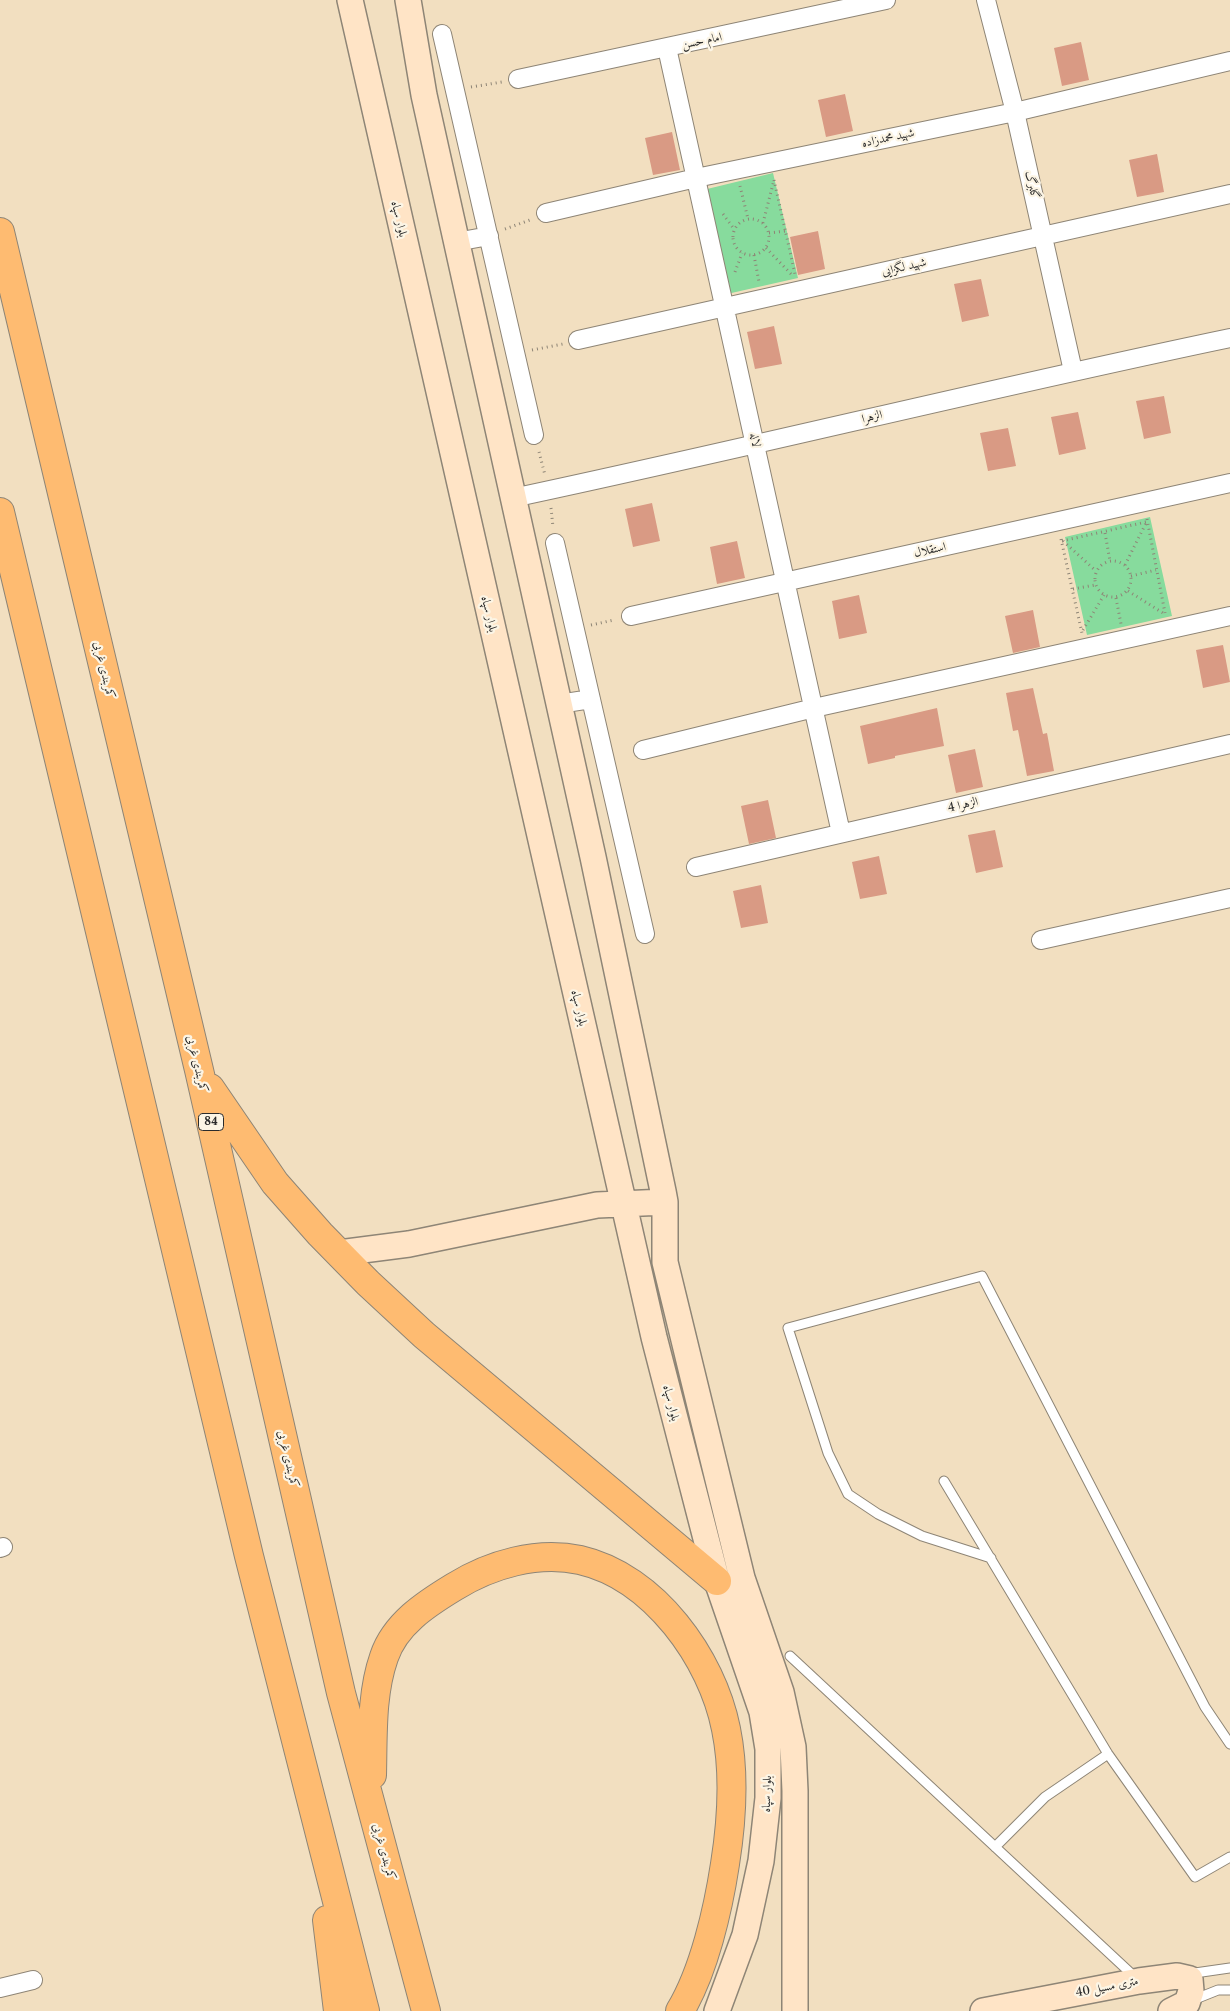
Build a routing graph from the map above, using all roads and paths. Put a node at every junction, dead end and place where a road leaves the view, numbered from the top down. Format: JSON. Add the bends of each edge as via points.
{"nodes":[{"id":1,"x":350,"y":0,"type":"edge"},
{"id":2,"x":408,"y":0,"type":"edge"},
{"id":3,"x":886,"y":0,"type":"edge"},
{"id":4,"x":986,"y":0,"type":"edge"},
{"id":5,"x":442,"y":34,"type":"dead end"},
{"id":6,"x":667,"y":48,"type":"junction"},
{"id":7,"x":1230,"y":61,"type":"edge"},
{"id":8,"x":518,"y":79,"type":"dead end"},
{"id":9,"x":1015,"y":112,"type":"junction"},
{"id":10,"x":696,"y":178,"type":"junction"},
{"id":11,"x":740,"y":186,"type":"dead end"},
{"id":12,"x":1230,"y":194,"type":"edge"},
{"id":13,"x":546,"y":213,"type":"joint"},
{"id":14,"x":748,"y":219,"type":"junction"},
{"id":15,"x":763,"y":223,"type":"junction"},
{"id":16,"x":786,"y":231,"type":"junction"},
{"id":17,"x":0,"y":232,"type":"edge"},
{"id":18,"x":769,"y":233,"type":"junction"},
{"id":19,"x":1043,"y":235,"type":"junction"},
{"id":20,"x":489,"y":236,"type":"junction"},
{"id":21,"x":456,"y":242,"type":"junction"},
{"id":22,"x":766,"y":248,"type":"junction"},
{"id":23,"x":754,"y":255,"type":"junction"},
{"id":24,"x":760,"y":285,"type":"dead end"},
{"id":25,"x":725,"y":308,"type":"junction"},
{"id":26,"x":1230,"y":338,"type":"edge"},
{"id":27,"x":578,"y":340,"type":"dead end"},
{"id":28,"x":1073,"y":371,"type":"junction"},
{"id":29,"x":534,"y":435,"type":"dead end"},
{"id":30,"x":756,"y":444,"type":"junction"},
{"id":31,"x":1230,"y":483,"type":"edge"},
{"id":32,"x":513,"y":498,"type":"junction"},
{"id":33,"x":1148,"y":501,"type":"junction"},
{"id":34,"x":0,"y":512,"type":"edge"},
{"id":35,"x":1146,"y":522,"type":"junction"},
{"id":36,"x":1047,"y":524,"type":"junction"},
{"id":37,"x":1104,"y":533,"type":"junction"},
{"id":38,"x":1062,"y":541,"type":"junction"},
{"id":39,"x":555,"y":543,"type":"dead end"},
{"id":40,"x":1110,"y":561,"type":"junction"},
{"id":41,"x":1125,"y":565,"type":"junction"},
{"id":42,"x":1156,"y":570,"type":"junction"},
{"id":43,"x":1096,"y":571,"type":"junction"},
{"id":44,"x":1131,"y":576,"type":"junction"},
{"id":45,"x":785,"y":582,"type":"junction"},
{"id":46,"x":1095,"y":585,"type":"junction"},
{"id":47,"x":1072,"y":589,"type":"junction"},
{"id":48,"x":1128,"y":591,"type":"junction"},
{"id":49,"x":1104,"y":595,"type":"junction"},
{"id":50,"x":1116,"y":598,"type":"junction"},
{"id":51,"x":631,"y":616,"type":"dead end"},
{"id":52,"x":1230,"y":616,"type":"edge"},
{"id":53,"x":1121,"y":624,"type":"dead end"},
{"id":54,"x":1082,"y":632,"type":"junction"},
{"id":55,"x":1077,"y":650,"type":"junction"},
{"id":56,"x":591,"y":699,"type":"junction"},
{"id":57,"x":559,"y":704,"type":"junction"},
{"id":58,"x":814,"y":708,"type":"junction"},
{"id":59,"x":1230,"y":744,"type":"edge"},
{"id":60,"x":643,"y":750,"type":"dead end"},
{"id":61,"x":841,"y":832,"type":"junction"},
{"id":62,"x":696,"y":867,"type":"dead end"},
{"id":63,"x":1230,"y":898,"type":"edge"},
{"id":64,"x":644,"y":934,"type":"dead end"},
{"id":65,"x":1042,"y":940,"type":"dead end"},
{"id":66,"x":199,"y":1070,"type":"junction"},
{"id":67,"x":665,"y":1202,"type":"junction"},
{"id":68,"x":624,"y":1204,"type":"junction"},
{"id":69,"x":339,"y":1253,"type":"junction"},
{"id":70,"x":944,"y":1481,"type":"dead end"},
{"id":71,"x":991,"y":1558,"type":"junction"},
{"id":72,"x":717,"y":1581,"type":"junction"},
{"id":73,"x":740,"y":1609,"type":"junction"},
{"id":74,"x":790,"y":1656,"type":"dead end"},
{"id":75,"x":1230,"y":1744,"type":"edge"},
{"id":76,"x":1108,"y":1754,"type":"junction"},
{"id":77,"x":372,"y":1806,"type":"junction"},
{"id":78,"x":995,"y":1847,"type":"junction"},
{"id":79,"x":1230,"y":1857,"type":"edge"},
{"id":80,"x":326,"y":1858,"type":"junction"},
{"id":81,"x":1230,"y":1968,"type":"edge"},
{"id":82,"x":1177,"y":1976,"type":"junction"},
{"id":83,"x":32,"y":1980,"type":"dead end"},
{"id":84,"x":1139,"y":1981,"type":"junction"},
{"id":85,"x":0,"y":1988,"type":"edge"},
{"id":86,"x":1230,"y":1990,"type":"edge"},
{"id":87,"x":1179,"y":2007,"type":"edge"},
{"id":88,"x":338,"y":2011,"type":"edge"},
{"id":89,"x":365,"y":2011,"type":"edge"},
{"id":90,"x":426,"y":2011,"type":"edge"},
{"id":91,"x":680,"y":2011,"type":"edge"},
{"id":92,"x":717,"y":2011,"type":"edge"},
{"id":93,"x":795,"y":2011,"type":"edge"},
{"id":94,"x":983,"y":2011,"type":"edge"}],
"edges":[{"from":1,"to":68,"type":"main road","name":"بلوار سپاه"},
{"from":2,"to":21,"type":"main road","name":"بلوار سپاه","via":[[424,95]]},
{"from":3,"to":6,"type":"street","name":"امام حسن"},
{"from":4,"to":9,"type":"street","name":"گلبرگ"},
{"from":5,"to":20,"type":"street"},
{"from":6,"to":8,"type":"street","name":"امام حسن"},
{"from":6,"to":10,"type":"street","name":"لاله"},
{"from":7,"to":9,"type":"street","name":"شهید محمدزاده"},
{"from":9,"to":10,"type":"street","name":"شهید محمدزاده"},
{"from":9,"to":19,"type":"street","name":"گلبرگ"},
{"from":10,"to":13,"type":"street","name":"شهید محمدزاده"},
{"from":10,"to":25,"type":"street","name":"لاله"},
{"from":11,"to":14,"type":"path"},
{"from":12,"to":19,"type":"street","name":"شهید لگزایی"},
{"from":13,"to":20,"type":"path"},
{"from":14,"to":15,"type":"path"},
{"from":14,"to":23,"type":"path","via":[[734,229],[733,243],[742,253]]},
{"from":15,"to":16,"type":"path","via":[[774,179]]},
{"from":15,"to":18,"type":"path"},
{"from":16,"to":18,"type":"path"},
{"from":16,"to":22,"type":"path","via":[[796,279]]},
{"from":17,"to":66,"type":"highway","name":"کمربندی غربی","number":"84"},
{"from":18,"to":22,"type":"path"},
{"from":19,"to":25,"type":"street","name":"شهید لگزایی"},
{"from":19,"to":28,"type":"street","name":"گلبرگ"},
{"from":20,"to":21,"type":"street"},
{"from":20,"to":29,"type":"street"},
{"from":21,"to":32,"type":"main road","name":"بلوار سپاه"},
{"from":22,"to":23,"type":"path"},
{"from":23,"to":24,"type":"path"},
{"from":25,"to":27,"type":"street","name":"شهید لگزایی"},
{"from":25,"to":30,"type":"street","name":"لاله"},
{"from":26,"to":28,"type":"street","name":"الزهرا"},
{"from":28,"to":30,"type":"street","name":"الزهرا"},
{"from":30,"to":32,"type":"street","name":"الزهرا"},
{"from":30,"to":45,"type":"street","name":"لاله"},
{"from":31,"to":33,"type":"street","name":"استقلال"},
{"from":32,"to":57,"type":"main road","name":"بلوار سپاه"},
{"from":33,"to":35,"type":"path"},
{"from":33,"to":36,"type":"street","name":"استقلال"},
{"from":34,"to":80,"type":"highway","via":[[247,1546]]},
{"from":35,"to":37,"type":"path"},
{"from":35,"to":41,"type":"path"},
{"from":35,"to":42,"type":"path"},
{"from":36,"to":38,"type":"path"},
{"from":36,"to":45,"type":"street","name":"استقلال"},
{"from":37,"to":38,"type":"path"},
{"from":37,"to":40,"type":"path"},
{"from":38,"to":43,"type":"path"},
{"from":38,"to":47,"type":"path"},
{"from":39,"to":56,"type":"street"},
{"from":40,"to":41,"type":"path"},
{"from":40,"to":43,"type":"path"},
{"from":41,"to":44,"type":"path"},
{"from":42,"to":44,"type":"path"},
{"from":42,"to":48,"type":"path","via":[[1165,615]]},
{"from":43,"to":46,"type":"path"},
{"from":44,"to":48,"type":"path"},
{"from":45,"to":51,"type":"street","name":"استقلال"},
{"from":45,"to":58,"type":"street","name":"لاله"},
{"from":46,"to":47,"type":"path"},
{"from":46,"to":49,"type":"path"},
{"from":47,"to":54,"type":"path"},
{"from":48,"to":50,"type":"path"},
{"from":49,"to":50,"type":"path"},
{"from":49,"to":54,"type":"path"},
{"from":50,"to":53,"type":"path"},
{"from":52,"to":55,"type":"street"},
{"from":54,"to":55,"type":"path"},
{"from":55,"to":58,"type":"street"},
{"from":56,"to":57,"type":"street"},
{"from":56,"to":64,"type":"street"},
{"from":57,"to":67,"type":"main road","name":"بلوار سپاه"},
{"from":58,"to":60,"type":"street"},
{"from":58,"to":61,"type":"street","name":"لاله"},
{"from":59,"to":61,"type":"street","name":"الزهرا 4"},
{"from":61,"to":62,"type":"street","name":"الزهرا 4"},
{"from":63,"to":65,"type":"street"},
{"from":66,"to":69,"type":"highway","via":[[275,1183]]},
{"from":66,"to":77,"type":"highway","name":"کمربندی غربی","number":"84","via":[[341,1693]]},
{"from":67,"to":68,"type":"main road"},
{"from":67,"to":73,"type":"main road","name":"بلوار سپاه","via":[[665,1262],[742,1578]]},
{"from":68,"to":69,"type":"main road","via":[[597,1205],[409,1244]]},
{"from":68,"to":72,"type":"main road","name":"بلوار سپاه","via":[[654,1337]]},
{"from":69,"to":72,"type":"highway","via":[[424,1335]]},
{"from":70,"to":71,"type":"lane"},
{"from":71,"to":75,"type":"lane","via":[[922,1536],[878,1514],[848,1494],[828,1453],[788,1328],[982,1276],[1205,1707]]},
{"from":71,"to":76,"type":"lane"},
{"from":72,"to":73,"type":"main road","name":"بلوار سپاه"},
{"from":73,"to":92,"type":"main road","name":"بلوار سپاه","via":[[768,1749],[768,1798],[755,1895],[745,1936]]},
{"from":73,"to":93,"type":"main road","name":"بلوار سپاه","via":[[782,1692],[793,1747]]},
{"from":74,"to":78,"type":"lane"},
{"from":76,"to":78,"type":"lane","via":[[1045,1797]]},
{"from":76,"to":79,"type":"lane","via":[[1195,1877]]},
{"from":77,"to":90,"type":"highway","name":"کمربندی غربی","number":"84"},
{"from":77,"to":91,"type":"highway","via":[[377,1686],[384,1656],[394,1636],[409,1619],[460,1583],[494,1567],[525,1559],[555,1557],[581,1560],[612,1572],[655,1603],[692,1644],[716,1693],[726,1728],[731,1763],[731,1821],[711,1933]]},
{"from":78,"to":84,"type":"lane"},
{"from":80,"to":88,"type":"highway","via":[[325,1904]]},
{"from":80,"to":89,"type":"highway"},
{"from":81,"to":82,"type":"lane"},
{"from":82,"to":84,"type":"main road","name":"40 متری مسیل"},
{"from":82,"to":87,"type":"main road","via":[[1190,1979],[1191,1991]]},
{"from":83,"to":85,"type":"street"},
{"from":84,"to":94,"type":"main road","name":"40 متری مسیل"},
{"from":86,"to":87,"type":"lane","via":[[1202,1995]]}]}
